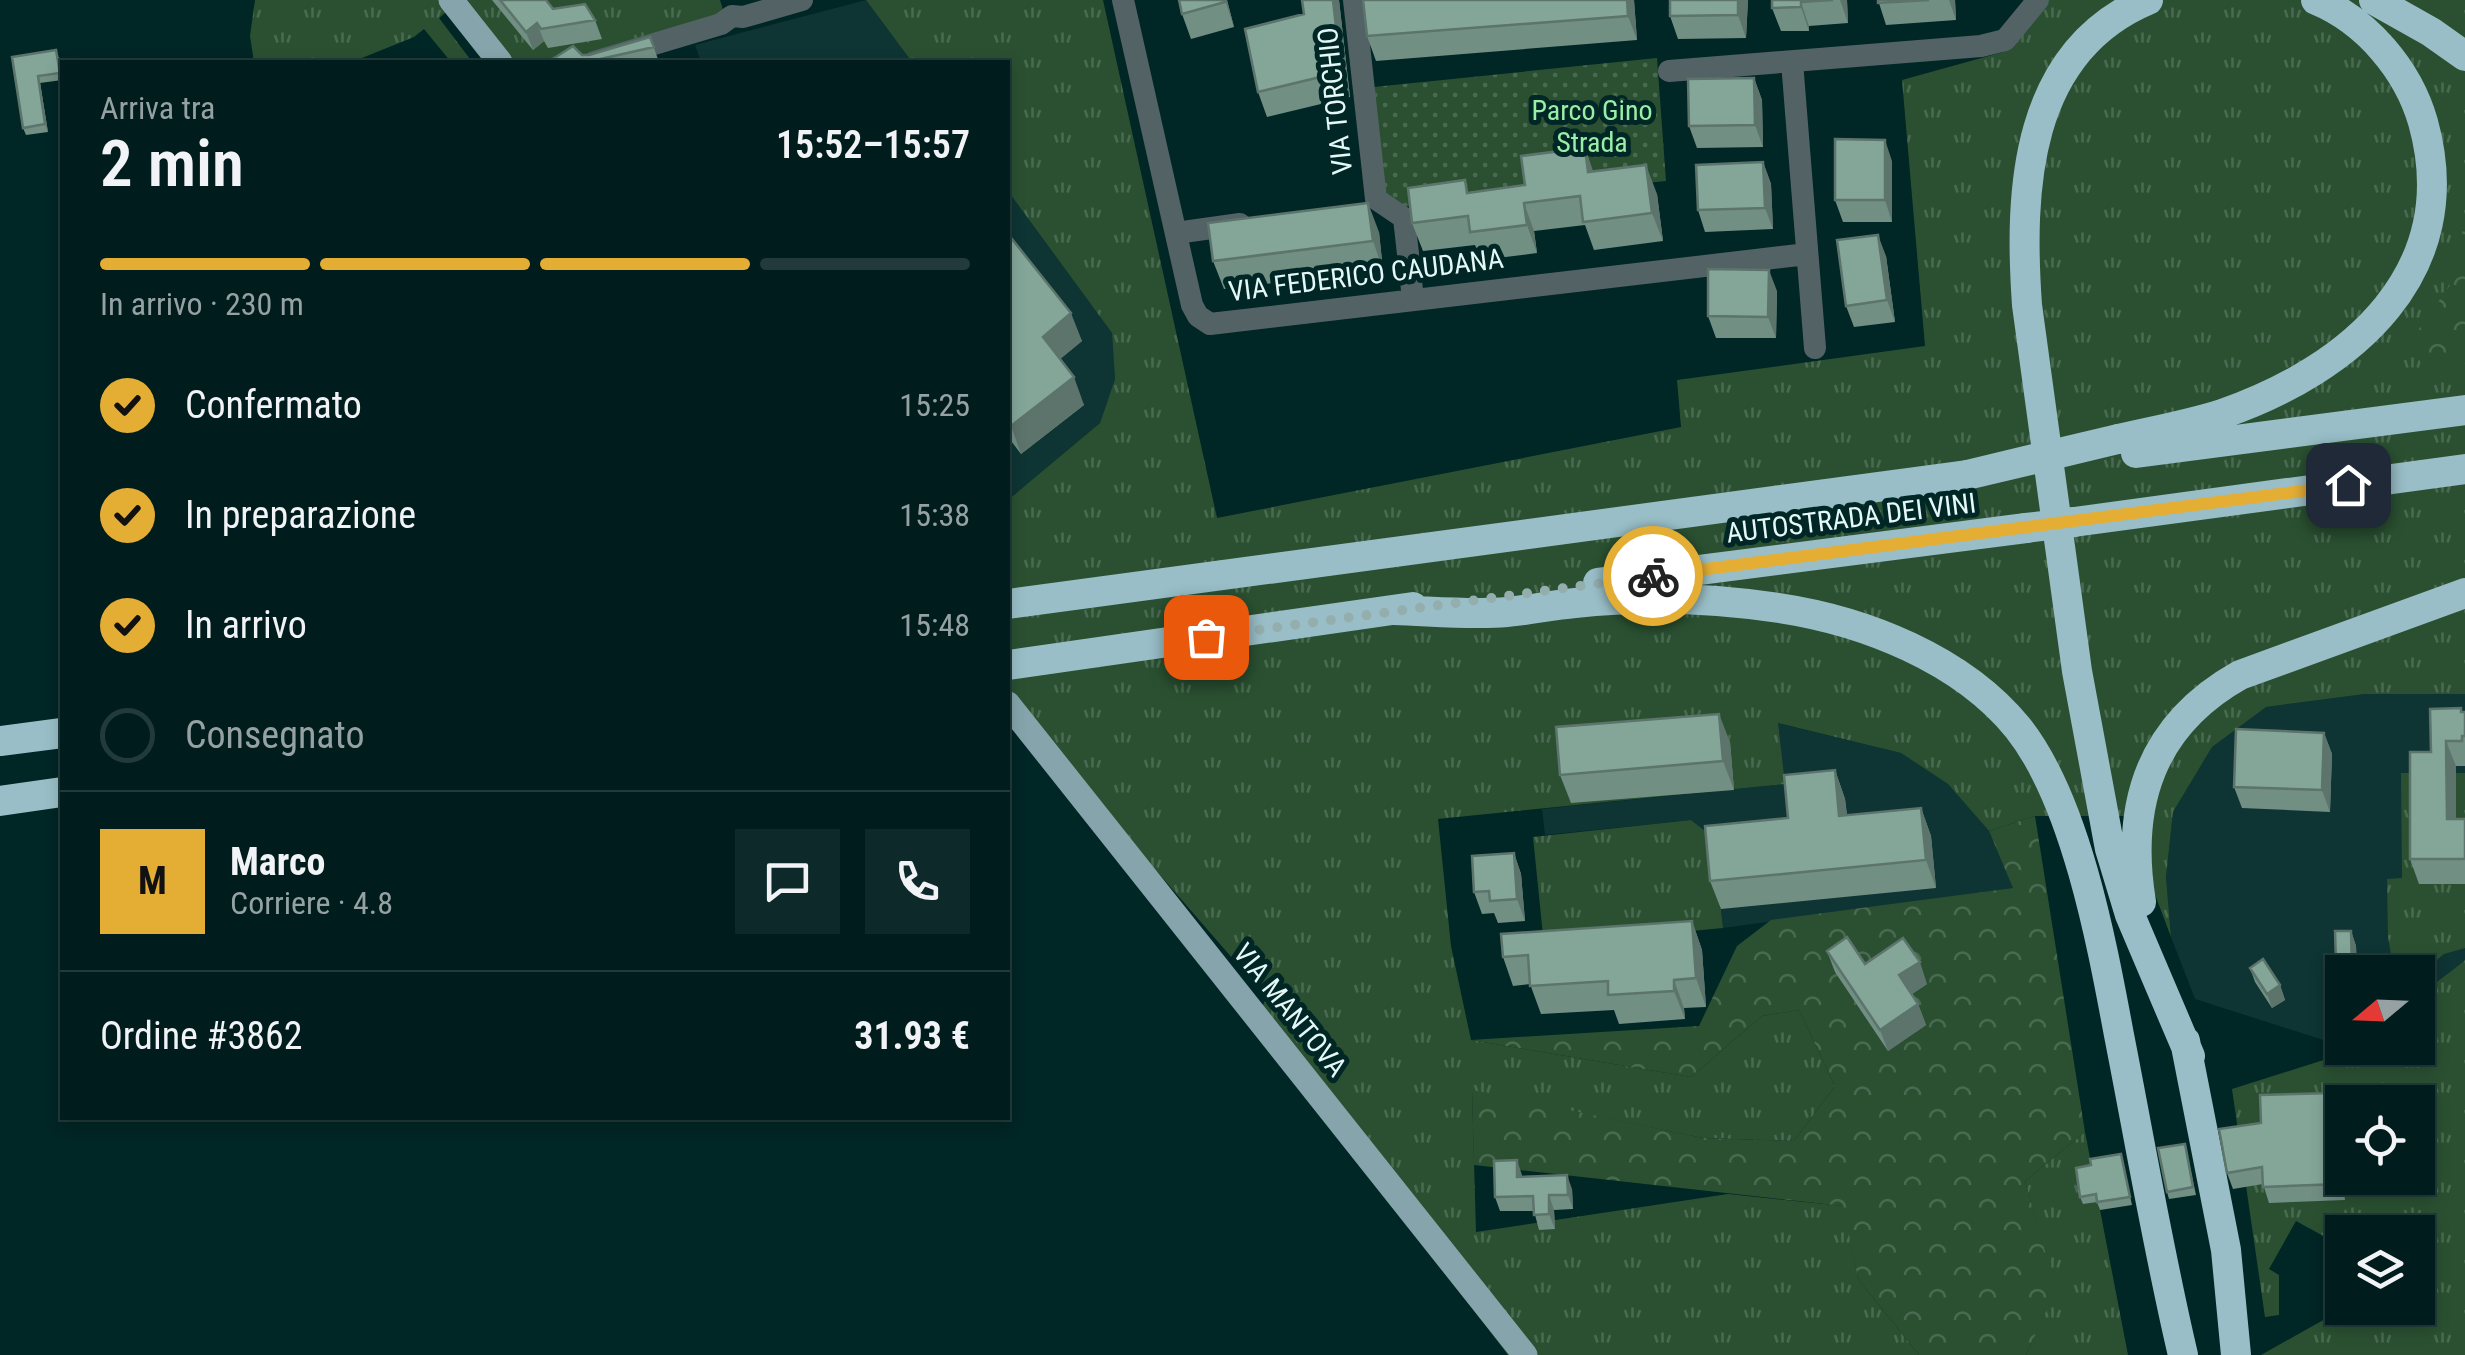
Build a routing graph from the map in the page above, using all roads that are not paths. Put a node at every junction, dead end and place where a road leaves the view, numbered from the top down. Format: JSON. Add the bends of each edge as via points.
{"nodes":[{"id":1,"x":451,"y":0,"type":"edge"},
{"id":2,"x":802,"y":0,"type":"edge"},
{"id":3,"x":1123,"y":0,"type":"edge"},
{"id":4,"x":1355,"y":0,"type":"edge"},
{"id":5,"x":2038,"y":0,"type":"edge"},
{"id":6,"x":2110,"y":0,"type":"edge"},
{"id":7,"x":2148,"y":0,"type":"edge"},
{"id":8,"x":2316,"y":0,"type":"edge"},
{"id":9,"x":2374,"y":0,"type":"edge"},
{"id":10,"x":728,"y":8,"type":"edge"},
{"id":11,"x":2465,"y":56,"type":"edge"},
{"id":12,"x":498,"y":60,"type":"edge"},
{"id":13,"x":601,"y":60,"type":"edge"},
{"id":14,"x":1792,"y":62,"type":"junction"},
{"id":15,"x":1669,"y":71,"type":"dead end"},
{"id":16,"x":1270,"y":220,"type":"edge"},
{"id":17,"x":1176,"y":233,"type":"junction"},
{"id":18,"x":1807,"y":254,"type":"junction"},
{"id":19,"x":1414,"y":299,"type":"junction"},
{"id":20,"x":1815,"y":348,"type":"dead end"},
{"id":21,"x":2465,"y":410,"type":"edge"},
{"id":22,"x":2120,"y":447,"type":"junction"},
{"id":23,"x":2465,"y":469,"type":"edge"},
{"id":24,"x":2465,"y":593,"type":"edge"},
{"id":25,"x":1010,"y":604,"type":"edge"},
{"id":26,"x":1394,"y":610,"type":"junction"},
{"id":27,"x":1013,"y":664,"type":"edge"},
{"id":28,"x":1010,"y":707,"type":"edge"},
{"id":29,"x":60,"y":733,"type":"edge"},
{"id":30,"x":0,"y":742,"type":"edge"},
{"id":31,"x":60,"y":792,"type":"edge"},
{"id":32,"x":0,"y":801,"type":"edge"},
{"id":33,"x":2100,"y":934,"type":"junction"},
{"id":34,"x":2190,"y":1056,"type":"junction"},
{"id":35,"x":2169,"y":1297,"type":"junction"},
{"id":36,"x":1525,"y":1355,"type":"edge"},
{"id":37,"x":2174,"y":1355,"type":"edge"},
{"id":38,"x":2182,"y":1355,"type":"edge"},
{"id":39,"x":2236,"y":1355,"type":"edge"}],
"edges":[{"from":1,"to":12,"type":"main road"},
{"from":2,"to":10,"type":"street","via":[[743,17]]},
{"from":3,"to":17,"type":"street","name":"VIA FEDERICO CAUDANA"},
{"from":4,"to":19,"type":"street","name":"VIA TORCHIO","via":[[1370,203],[1404,218]]},
{"from":5,"to":14,"type":"street","via":[[2005,40]]},
{"from":6,"to":33,"type":"highway","via":[[2066,39],[2026,107],[2008,181],[2005,254]]},
{"from":7,"to":34,"type":"highway","via":[[2102,29],[2054,87],[2027,169],[2024,260],[2077,671],[2110,848],[2130,916]]},
{"from":8,"to":22,"type":"highway","via":[[2378,44],[2418,107],[2430,148],[2432,190],[2416,264],[2373,325],[2321,367],[2224,413]]},
{"from":9,"to":11,"type":"highway"},
{"from":10,"to":13,"type":"street","via":[[722,24]]},
{"from":14,"to":15,"type":"street"},
{"from":14,"to":18,"type":"street"},
{"from":16,"to":17,"type":"street"},
{"from":17,"to":19,"type":"street","name":"VIA FEDERICO CAUDANA","via":[[1192,305],[1210,324]]},
{"from":18,"to":19,"type":"street","name":"VIA FEDERICO CAUDANA"},
{"from":18,"to":20,"type":"street"},
{"from":21,"to":22,"type":"highway","name":"AUTOSTRADA DEI VINI"},
{"from":22,"to":25,"type":"highway","name":"AUTOSTRADA DEI VINI","bridge":true,"via":[[1966,475]]},
{"from":23,"to":26,"type":"highway","name":"AUTOSTRADA DEI VINI","bridge":true},
{"from":24,"to":34,"type":"highway","via":[[2240,675],[2212,691],[2166,740],[2142,800],[2136,871]]},
{"from":26,"to":27,"type":"highway","name":"AUTOSTRADA DEI VINI"},
{"from":26,"to":33,"type":"highway","via":[[1725,602],[1827,618],[1921,652],[1992,702],[2033,752],[2070,836]]},
{"from":28,"to":36,"type":"main road","name":"VIA MANTOVA"},
{"from":29,"to":30,"type":"highway"},
{"from":31,"to":32,"type":"highway"},
{"from":33,"to":35,"type":"highway"},
{"from":34,"to":39,"type":"highway","via":[[2226,1250]]},
{"from":35,"to":37,"type":"highway"},
{"from":35,"to":38,"type":"highway"}]}
